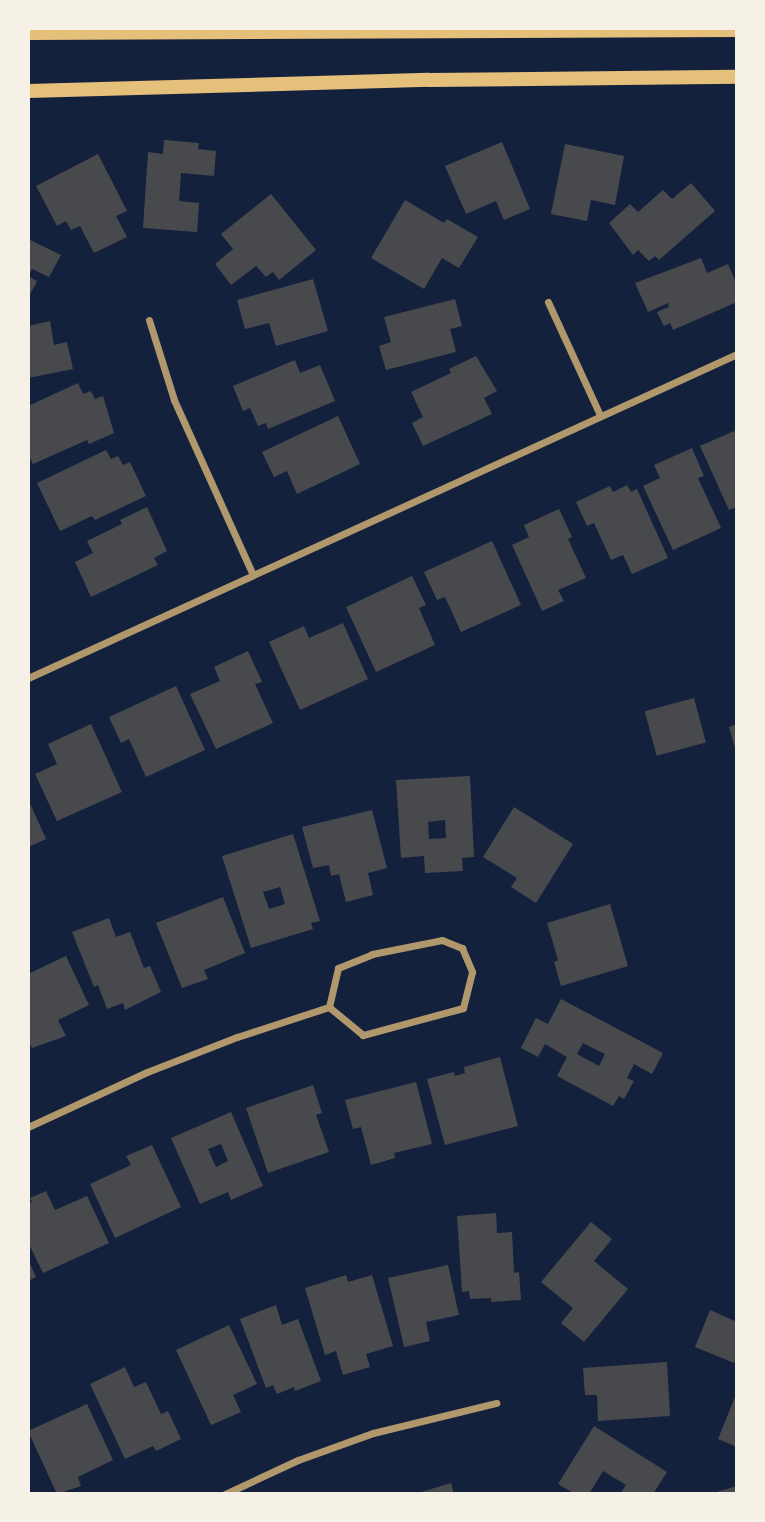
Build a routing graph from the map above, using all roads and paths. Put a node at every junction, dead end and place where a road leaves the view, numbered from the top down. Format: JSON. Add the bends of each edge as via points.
{"nodes":[{"id":1,"x":737,"y":30,"type":"edge"},
{"id":2,"x":28,"y":33,"type":"edge"},
{"id":3,"x":737,"y":77,"type":"edge"},
{"id":4,"x":28,"y":91,"type":"edge"},
{"id":5,"x":548,"y":302,"type":"dead end"},
{"id":6,"x":149,"y":320,"type":"dead end"},
{"id":7,"x":737,"y":354,"type":"edge"},
{"id":8,"x":600,"y":415,"type":"junction"},
{"id":9,"x":253,"y":575,"type":"junction"},
{"id":10,"x":28,"y":678,"type":"edge"},
{"id":11,"x":329,"y":1007,"type":"junction"},
{"id":12,"x":28,"y":1126,"type":"edge"},
{"id":13,"x":496,"y":1403,"type":"dead end"},
{"id":14,"x":225,"y":1494,"type":"edge"}],
"edges":[{"from":1,"to":2,"type":"main road"},
{"from":3,"to":4,"type":"main road"},
{"from":5,"to":8,"type":"street"},
{"from":6,"to":9,"type":"street","via":[[174,400]]},
{"from":7,"to":8,"type":"street"},
{"from":8,"to":9,"type":"street"},
{"from":9,"to":10,"type":"street"},
{"from":11,"to":11,"type":"street","via":[[363,1035],[463,1008],[472,972],[462,948],[442,940],[372,954],[338,968]]},
{"from":11,"to":12,"type":"street","via":[[160,1067]]},
{"from":13,"to":14,"type":"street","via":[[373,1433],[298,1460]]}]}
